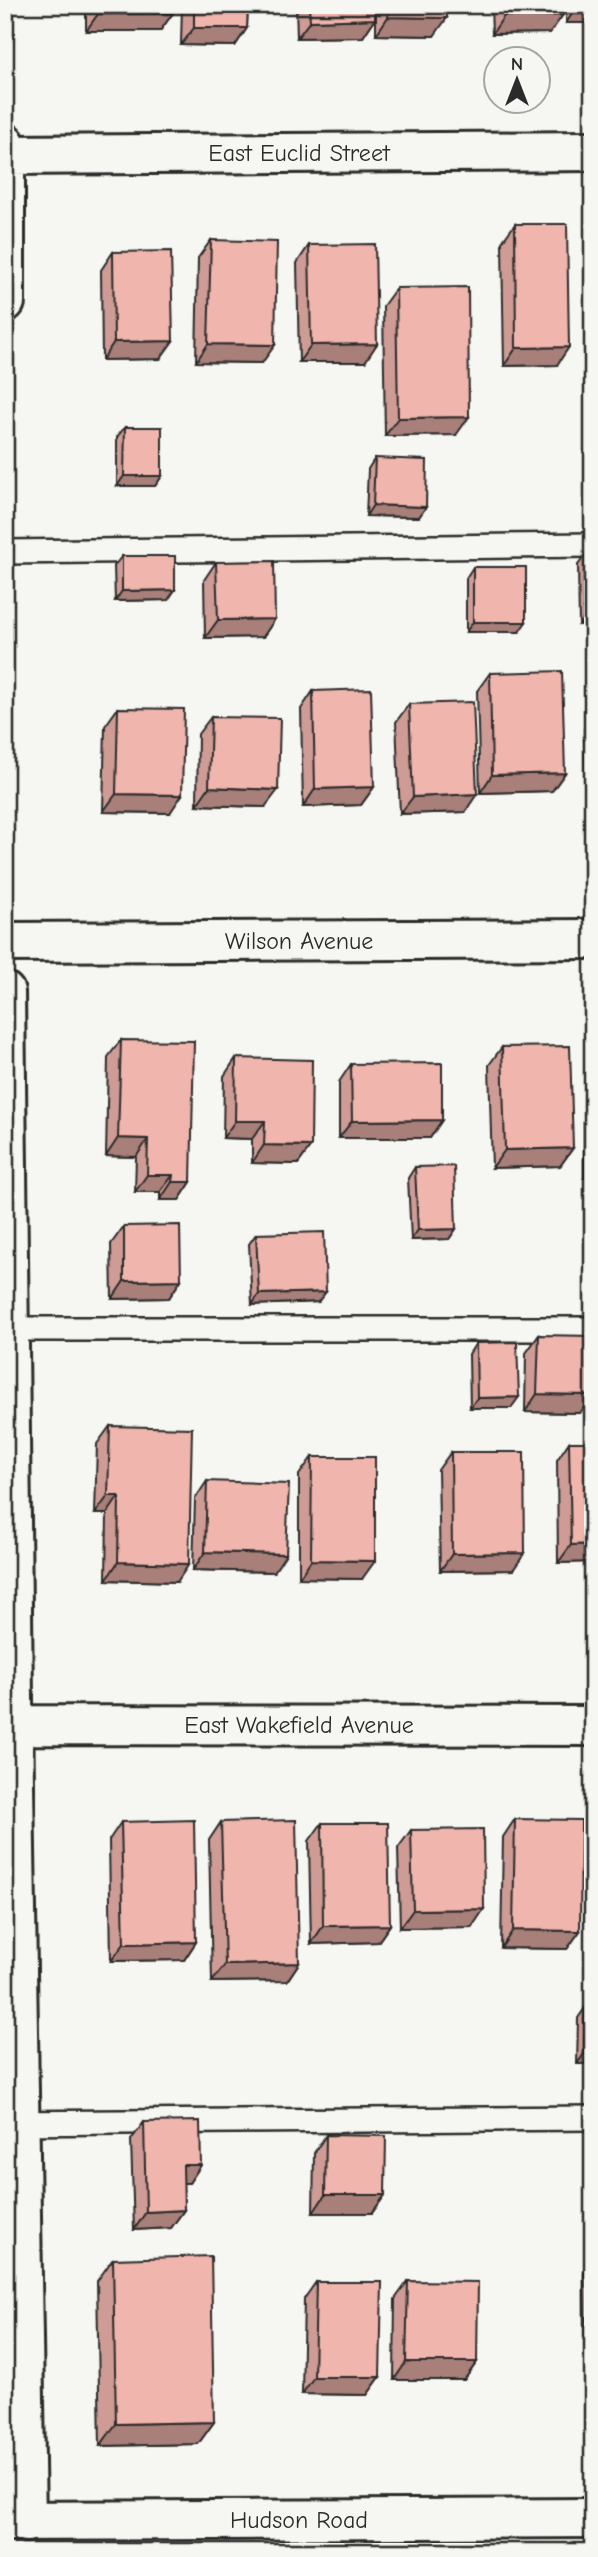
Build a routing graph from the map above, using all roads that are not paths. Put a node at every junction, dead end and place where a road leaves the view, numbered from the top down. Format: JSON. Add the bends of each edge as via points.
{"nodes":[{"id":1,"x":5,"y":143,"type":"edge"},
{"id":2,"x":593,"y":151,"type":"edge"},
{"id":3,"x":5,"y":155,"type":"edge"},
{"id":4,"x":5,"y":302,"type":"edge"},
{"id":5,"x":593,"y":545,"type":"edge"},
{"id":6,"x":5,"y":552,"type":"edge"},
{"id":7,"x":593,"y":939,"type":"edge"},
{"id":8,"x":5,"y":942,"type":"edge"},
{"id":9,"x":5,"y":992,"type":"edge"},
{"id":10,"x":8,"y":1329,"type":"edge"},
{"id":11,"x":593,"y":1329,"type":"edge"},
{"id":12,"x":9,"y":1726,"type":"edge"},
{"id":13,"x":593,"y":1726,"type":"edge"},
{"id":14,"x":593,"y":2118,"type":"edge"},
{"id":15,"x":12,"y":2123,"type":"edge"},
{"id":16,"x":593,"y":2518,"type":"edge"},
{"id":17,"x":16,"y":2522,"type":"edge"}],
"edges":[{"from":1,"to":3,"type":"street"},
{"from":2,"to":3,"type":"street","name":"East Euclid Street"},
{"from":3,"to":4,"type":"street"},
{"from":5,"to":6,"type":"lane"},
{"from":7,"to":8,"type":"street","name":"Wilson Avenue"},
{"from":9,"to":10,"type":"street"},
{"from":10,"to":11,"type":"lane"},
{"from":10,"to":12,"type":"street"},
{"from":12,"to":13,"type":"street","name":"East Wakefield Avenue"},
{"from":12,"to":15,"type":"street"},
{"from":14,"to":15,"type":"lane"},
{"from":15,"to":17,"type":"street"},
{"from":16,"to":17,"type":"street","name":"Hudson Road"}]}
